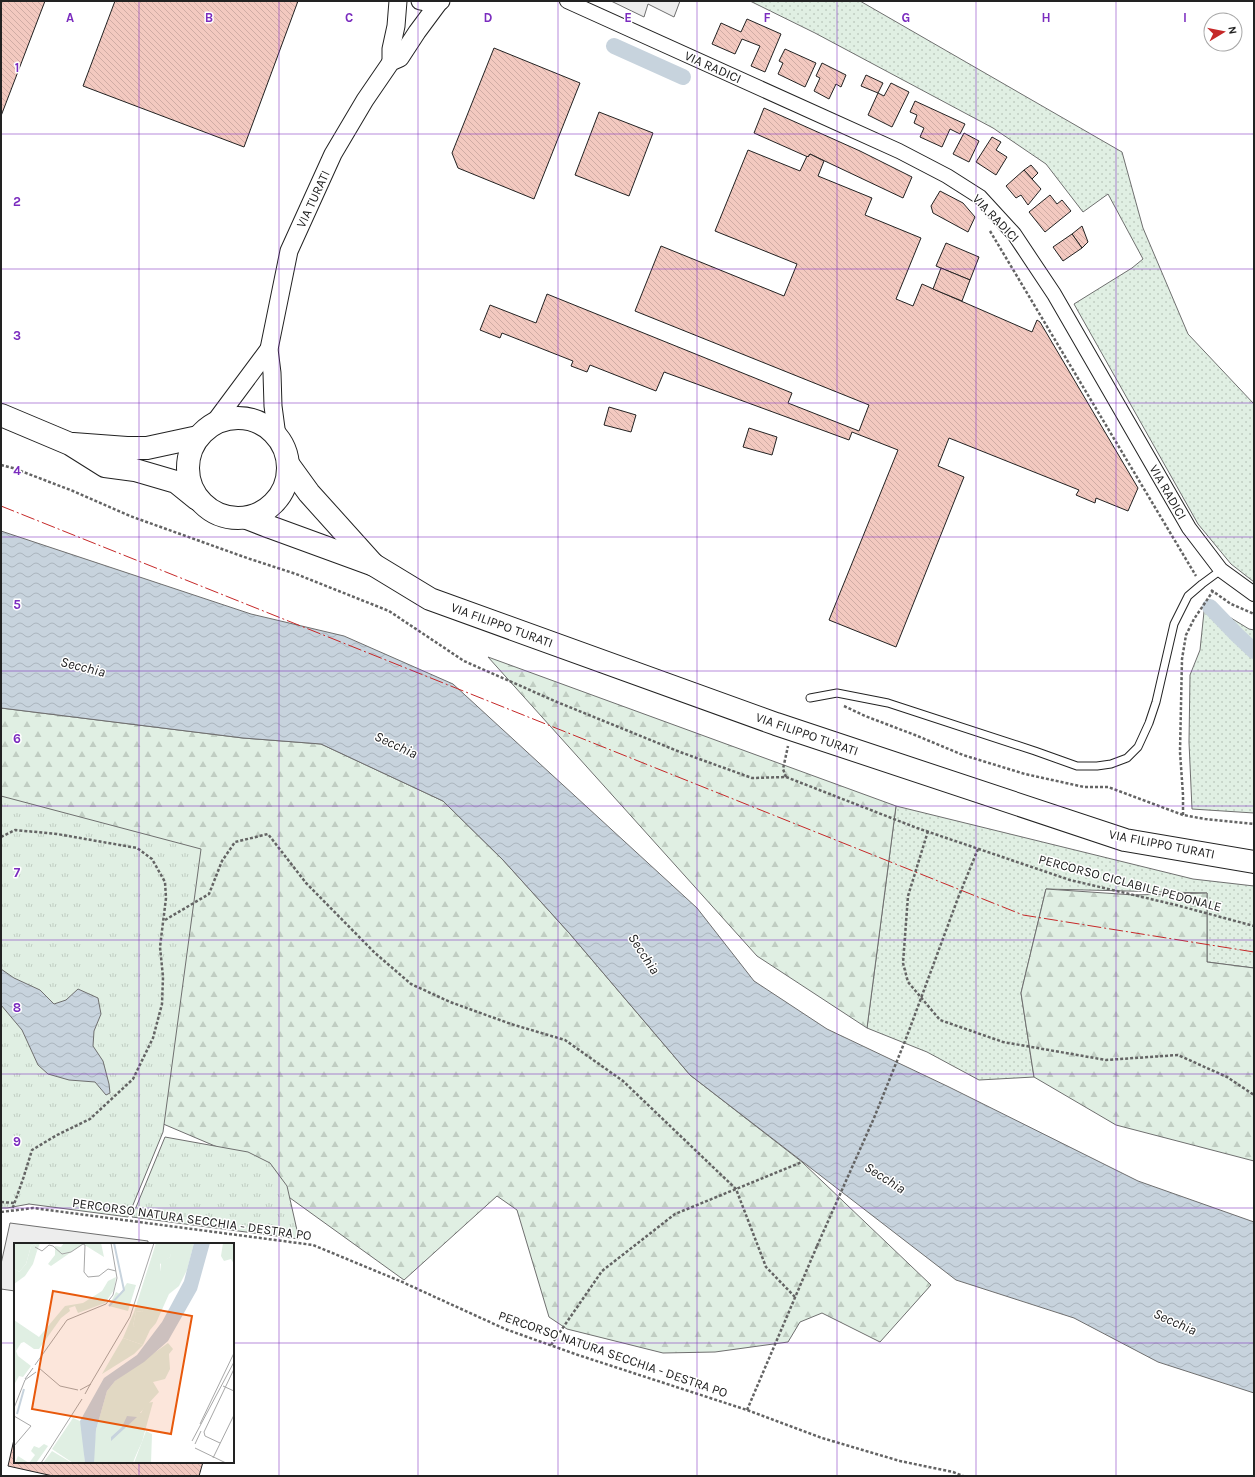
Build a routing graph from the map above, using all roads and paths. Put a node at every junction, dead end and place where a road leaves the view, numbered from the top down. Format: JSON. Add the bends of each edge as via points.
{"nodes":[{"id":1,"x":398,"y":1,"type":"edge"},
{"id":2,"x":420,"y":1,"type":"edge"},
{"id":3,"x":440,"y":1,"type":"edge"},
{"id":4,"x":567,"y":1,"type":"edge"},
{"id":5,"x":391,"y":62,"type":"junction"},
{"id":6,"x":986,"y":225,"type":"dead end"},
{"id":7,"x":269,"y":349,"type":"junction"},
{"id":8,"x":1,"y":415,"type":"edge"},
{"id":9,"x":214,"y":423,"type":"junction"},
{"id":10,"x":198,"y":436,"type":"junction"},
{"id":11,"x":277,"y":436,"type":"junction"},
{"id":12,"x":70,"y":444,"type":"junction"},
{"id":13,"x":288,"y":464,"type":"junction"},
{"id":14,"x":1,"y":465,"type":"edge"},
{"id":15,"x":198,"y":500,"type":"junction"},
{"id":16,"x":247,"y":518,"type":"junction"},
{"id":17,"x":374,"y":565,"type":"junction"},
{"id":18,"x":1220,"y":570,"type":"junction"},
{"id":19,"x":1202,"y":584,"type":"junction"},
{"id":20,"x":1254,"y":594,"type":"edge"},
{"id":21,"x":1254,"y":614,"type":"edge"},
{"id":22,"x":810,"y":698,"type":"dead end"},
{"id":23,"x":841,"y":705,"type":"dead end"},
{"id":24,"x":789,"y":742,"type":"dead end"},
{"id":25,"x":786,"y":777,"type":"junction"},
{"id":26,"x":1183,"y":815,"type":"junction"},
{"id":27,"x":1254,"y":824,"type":"edge"},
{"id":28,"x":928,"y":832,"type":"junction"},
{"id":29,"x":1,"y":837,"type":"edge"},
{"id":30,"x":978,"y":849,"type":"junction"},
{"id":31,"x":1254,"y":862,"type":"edge"},
{"id":32,"x":165,"y":920,"type":"junction"},
{"id":33,"x":1254,"y":926,"type":"edge"},
{"id":34,"x":1254,"y":1096,"type":"edge"},
{"id":35,"x":802,"y":1162,"type":"dead end"},
{"id":36,"x":736,"y":1189,"type":"junction"},
{"id":37,"x":1,"y":1202,"type":"edge"},
{"id":38,"x":14,"y":1203,"type":"junction"},
{"id":39,"x":12,"y":1210,"type":"junction"},
{"id":40,"x":1,"y":1212,"type":"edge"},
{"id":41,"x":795,"y":1297,"type":"junction"},
{"id":42,"x":551,"y":1345,"type":"junction"},
{"id":43,"x":747,"y":1410,"type":"junction"},
{"id":44,"x":963,"y":1476,"type":"edge"}],
"edges":[{"from":1,"to":5,"type":"street","name":"VIA TURATI"},
{"from":2,"to":3,"type":"street"},
{"from":3,"to":5,"type":"street","name":"VIA TURATI","via":[[400,58]]},
{"from":4,"to":18,"type":"street","name":"VIA RADICI","via":[[898,151],[947,176],[980,198],[1014,234],[1049,287],[1189,528]]},
{"from":5,"to":7,"type":"street","name":"VIA TURATI","via":[[333,154],[289,251]]},
{"from":6,"to":19,"type":"path"},
{"from":7,"to":9,"type":"street"},
{"from":7,"to":11,"type":"street"},
{"from":8,"to":12,"type":"main road"},
{"from":9,"to":10,"type":"main road"},
{"from":9,"to":11,"type":"main road","via":[[237,417],[248,418],[269,428]]},
{"from":10,"to":12,"type":"main road","via":[[147,448]]},
{"from":10,"to":15,"type":"main road","via":[[190,451],[187,468],[190,485]]},
{"from":11,"to":13,"type":"main road","via":[[285,449]]},
{"from":12,"to":15,"type":"main road","via":[[105,466],[135,470],[176,482]]},
{"from":13,"to":16,"type":"main road","via":[[282,492],[273,504],[261,513]]},
{"from":13,"to":17,"type":"main road","via":[[309,493]]},
{"from":14,"to":25,"type":"path","via":[[73,491],[130,516],[296,574],[389,611],[464,661],[680,752],[752,778]]},
{"from":15,"to":16,"type":"main road","via":[[212,512],[229,518]]},
{"from":16,"to":17,"type":"main road"},
{"from":17,"to":31,"type":"main road","name":"VIA FILIPPO TURATI","via":[[430,599],[776,724],[1125,840]]},
{"from":18,"to":19,"type":"lane"},
{"from":18,"to":20,"type":"street","name":"VIA RADICI"},
{"from":19,"to":22,"type":"lane","via":[[1188,596],[1174,624],[1156,702],[1138,747],[1127,758],[1111,764],[1077,766],[888,703],[837,693]]},
{"from":21,"to":26,"type":"path","via":[[1231,604],[1213,591],[1186,635],[1182,659],[1180,752]]},
{"from":23,"to":26,"type":"path","via":[[963,755],[1025,774],[1084,787],[1108,787]]},
{"from":24,"to":25,"type":"path","via":[[783,769]]},
{"from":25,"to":28,"type":"path","name":"PERCORSO CICLABILE PEDONALE"},
{"from":26,"to":27,"type":"path"},
{"from":28,"to":30,"type":"path","name":"PERCORSO CICLABILE PEDONALE"},
{"from":28,"to":34,"type":"path","via":[[908,896],[903,963],[908,982],[940,1020],[1003,1042],[1106,1060],[1178,1055],[1227,1077]]},
{"from":29,"to":32,"type":"path","via":[[16,830],[57,834],[137,848],[152,859],[165,882]]},
{"from":30,"to":33,"type":"path","name":"PERCORSO CICLABILE PEDONALE","via":[[1070,880]]},
{"from":30,"to":41,"type":"path","bridge":true,"via":[[874,1118]]},
{"from":32,"to":36,"type":"path","via":[[209,894],[222,861],[235,842],[268,834],[306,883],[411,984],[450,1002],[565,1040],[623,1081]]},
{"from":32,"to":38,"type":"path","via":[[160,947],[162,1004],[153,1038],[133,1079],[90,1119],[32,1150]]},
{"from":35,"to":36,"type":"path"},
{"from":36,"to":41,"type":"path","via":[[766,1267]]},
{"from":36,"to":42,"type":"path","via":[[675,1214],[602,1270]]},
{"from":37,"to":38,"type":"path"},
{"from":38,"to":39,"type":"path"},
{"from":39,"to":40,"type":"path","name":"PERCORSO NATURA SECCHIA - DESTRA PO"},
{"from":39,"to":42,"type":"path","name":"PERCORSO NATURA SECCHIA - DESTRA PO","via":[[33,1208],[313,1245],[505,1329]]},
{"from":41,"to":43,"type":"path"},
{"from":42,"to":43,"type":"path","name":"PERCORSO NATURA SECCHIA - DESTRA PO"},
{"from":43,"to":44,"type":"path","name":"PERCORSO NATURA SECCHIA - DESTRA PO","via":[[822,1438]]}]}
